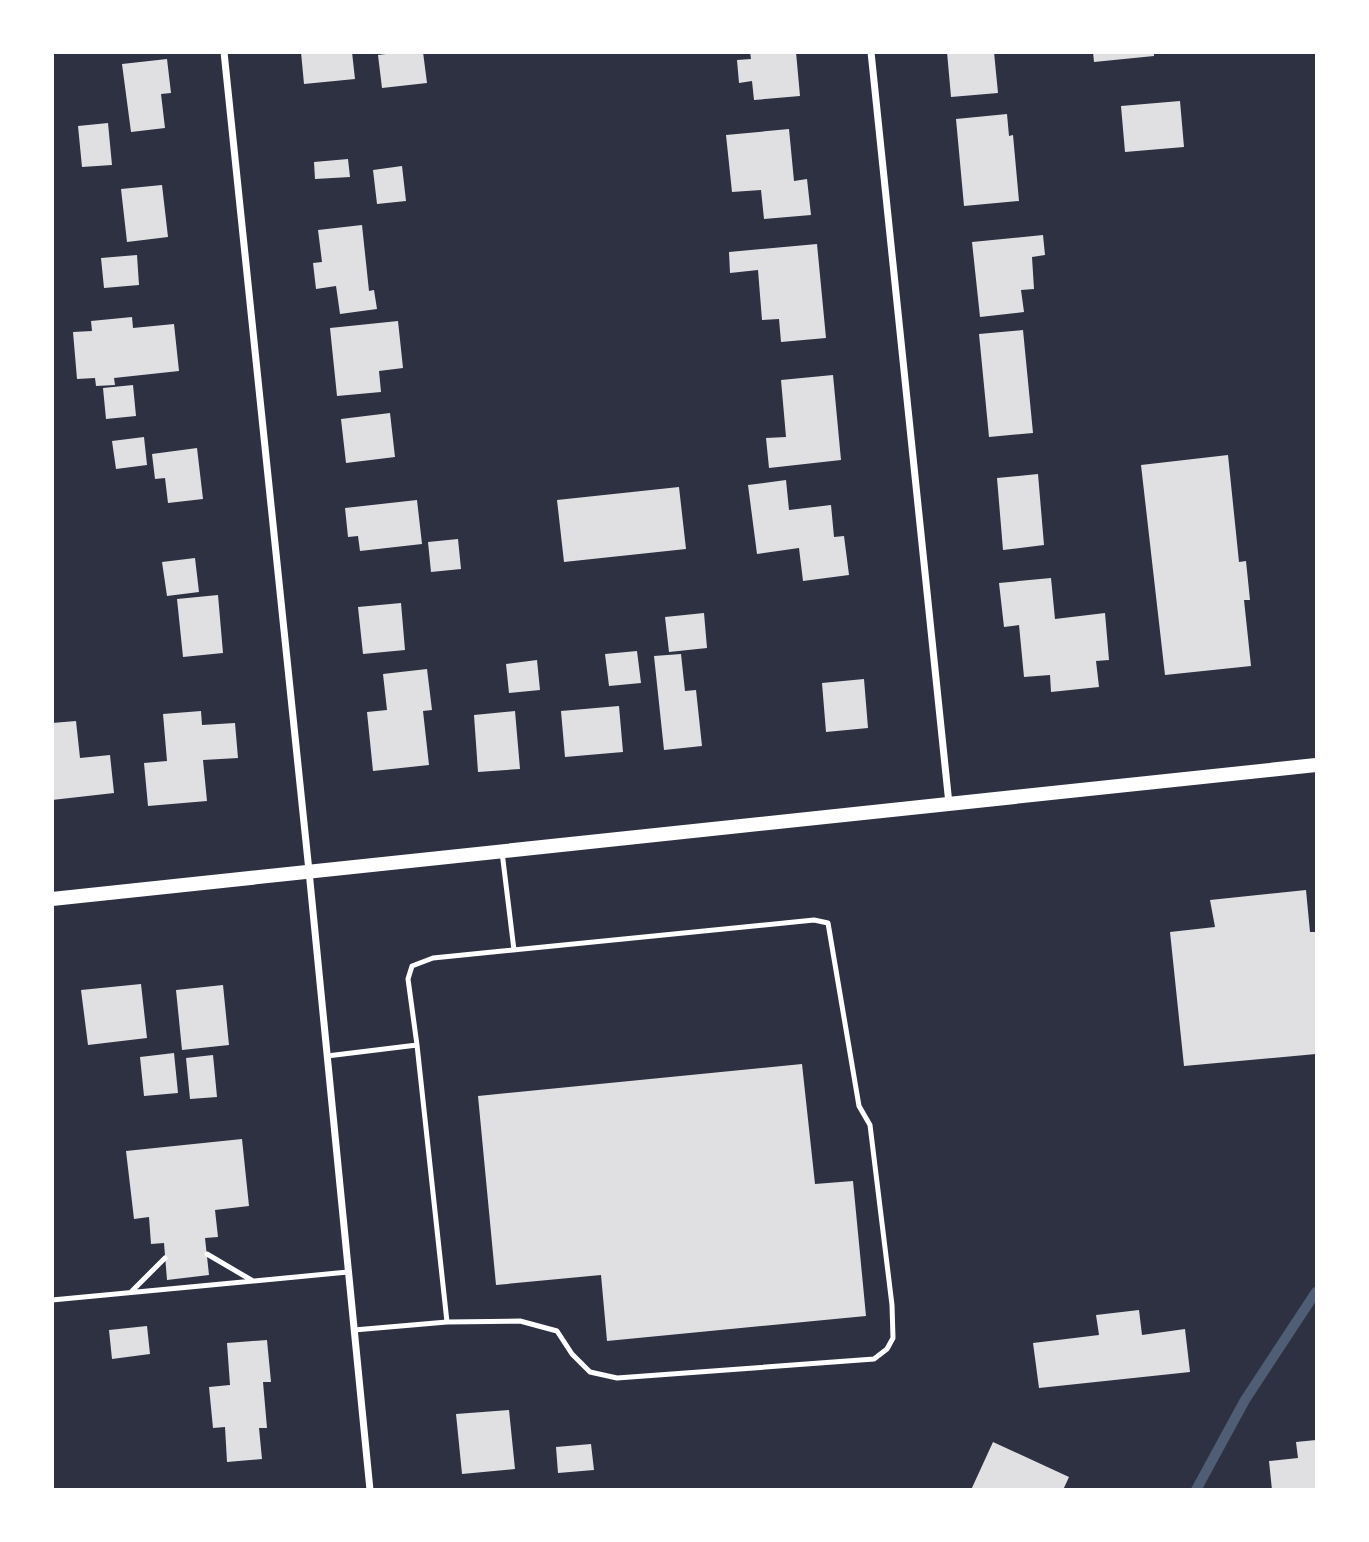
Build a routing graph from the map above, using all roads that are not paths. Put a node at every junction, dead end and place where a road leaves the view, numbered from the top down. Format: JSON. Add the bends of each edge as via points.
{"nodes":[{"id":1,"x":224,"y":52,"type":"edge"},
{"id":2,"x":871,"y":52,"type":"edge"},
{"id":3,"x":1317,"y":765,"type":"edge"},
{"id":4,"x":949,"y":804,"type":"junction"},
{"id":5,"x":502,"y":851,"type":"junction"},
{"id":6,"x":309,"y":872,"type":"junction"},
{"id":7,"x":52,"y":899,"type":"edge"},
{"id":8,"x":514,"y":950,"type":"junction"},
{"id":9,"x":417,"y":1045,"type":"junction"},
{"id":10,"x":327,"y":1056,"type":"junction"},
{"id":11,"x":207,"y":1254,"type":"dead end"},
{"id":12,"x":165,"y":1258,"type":"dead end"},
{"id":13,"x":348,"y":1272,"type":"junction"},
{"id":14,"x":253,"y":1281,"type":"junction"},
{"id":15,"x":131,"y":1292,"type":"junction"},
{"id":16,"x":52,"y":1300,"type":"edge"},
{"id":17,"x":447,"y":1322,"type":"junction"},
{"id":18,"x":354,"y":1330,"type":"junction"},
{"id":19,"x":370,"y":1489,"type":"edge"}],
"edges":[{"from":1,"to":6,"type":"street"},
{"from":2,"to":4,"type":"street"},
{"from":3,"to":4,"type":"main road"},
{"from":4,"to":5,"type":"main road"},
{"from":5,"to":6,"type":"main road"},
{"from":5,"to":8,"type":"lane"},
{"from":6,"to":7,"type":"main road"},
{"from":6,"to":10,"type":"street"},
{"from":8,"to":9,"type":"lane","via":[[433,958],[412,966],[408,979]]},
{"from":8,"to":17,"type":"lane","via":[[814,920],[828,923],[859,1106],[870,1125],[893,1338],[874,1359],[617,1378],[590,1372],[557,1331],[520,1321]]},
{"from":9,"to":10,"type":"lane"},
{"from":9,"to":17,"type":"lane"},
{"from":10,"to":13,"type":"street"},
{"from":11,"to":14,"type":"lane"},
{"from":12,"to":15,"type":"lane"},
{"from":13,"to":14,"type":"lane"},
{"from":13,"to":18,"type":"street"},
{"from":14,"to":15,"type":"lane"},
{"from":15,"to":16,"type":"lane"},
{"from":17,"to":18,"type":"lane"},
{"from":18,"to":19,"type":"street"}]}
